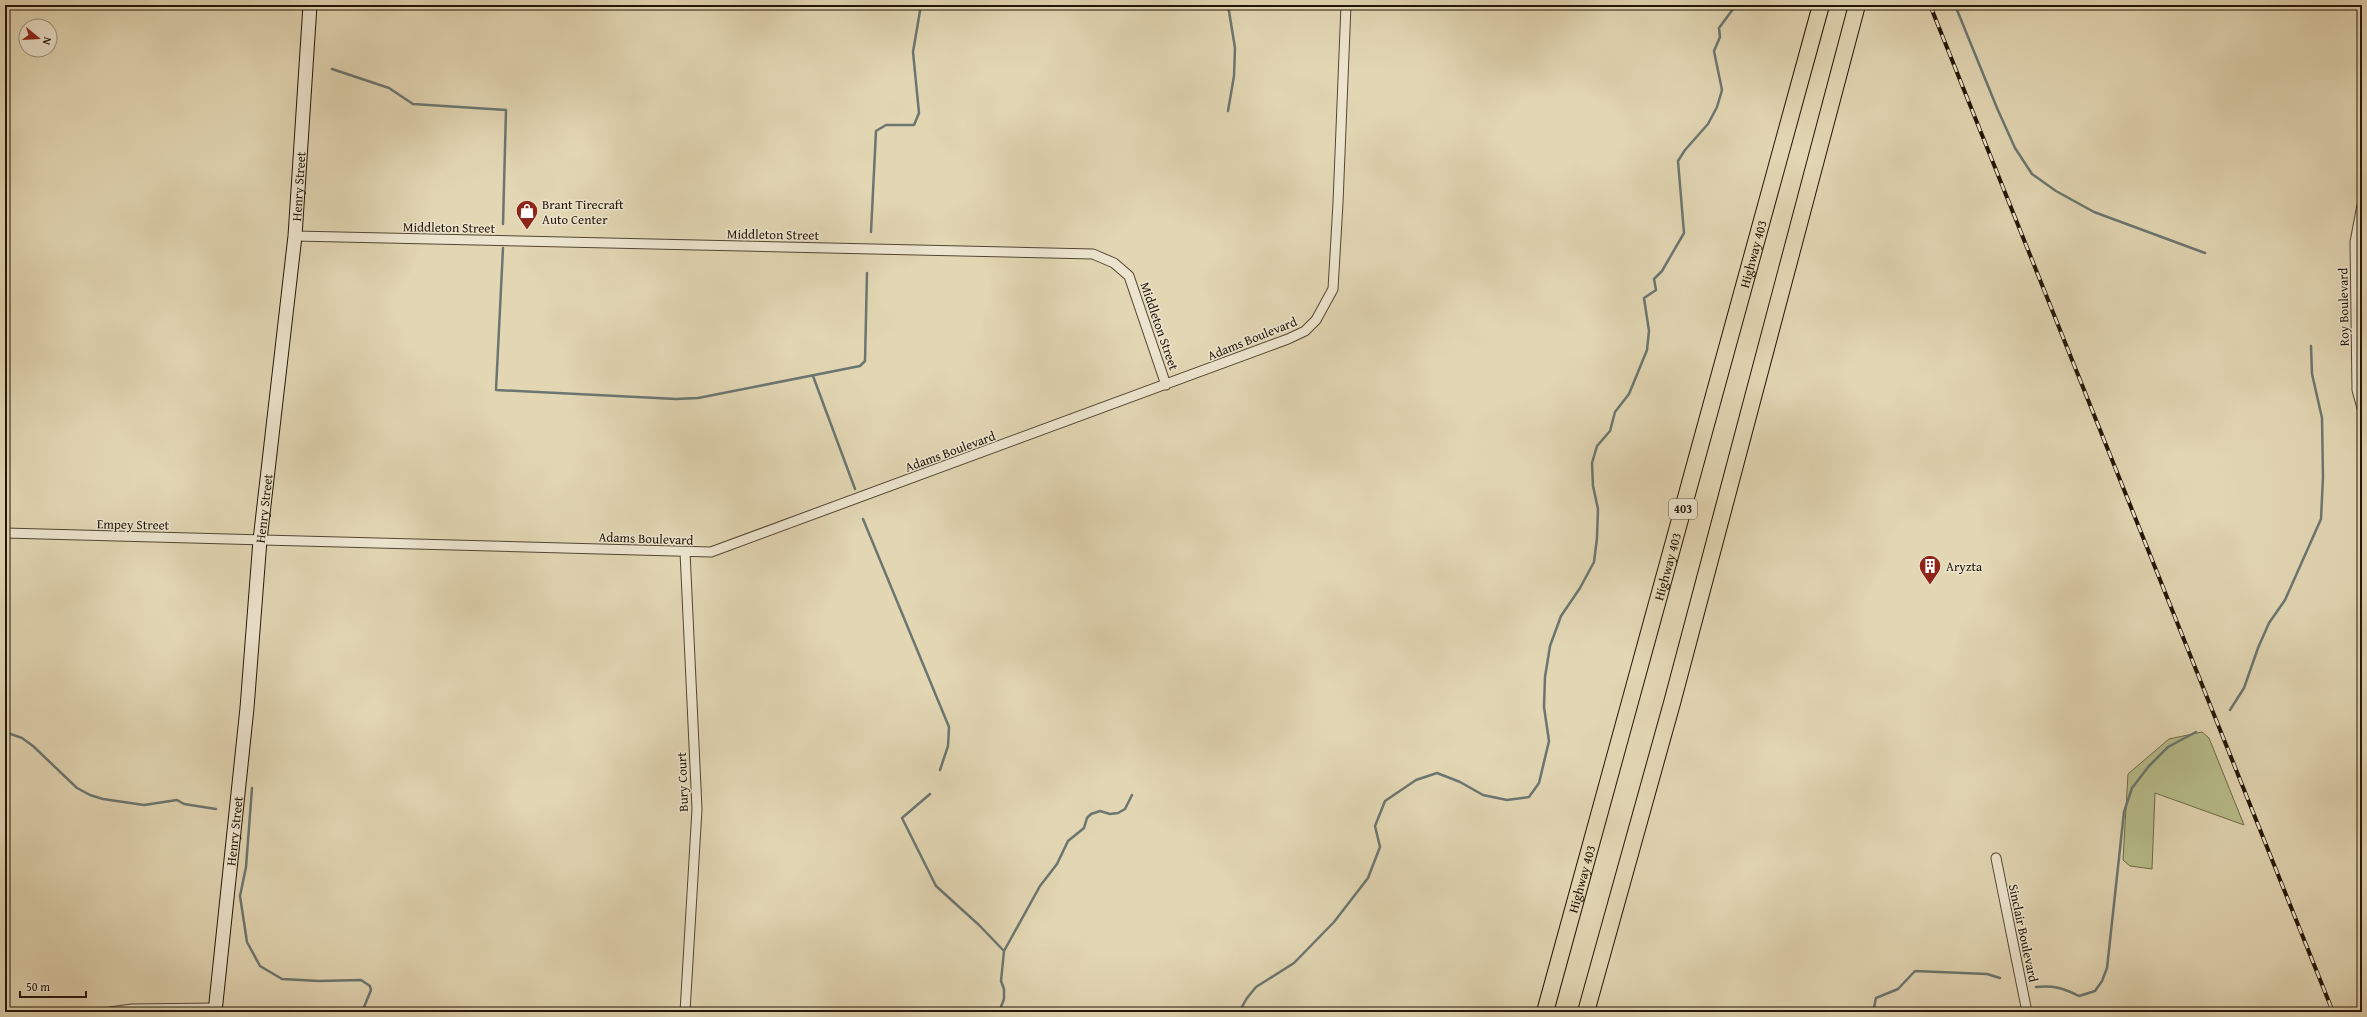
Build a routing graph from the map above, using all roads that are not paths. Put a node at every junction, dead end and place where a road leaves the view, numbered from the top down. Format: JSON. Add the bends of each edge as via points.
{"nodes":[{"id":1,"x":310,"y":5,"type":"edge"},
{"id":2,"x":1346,"y":5,"type":"edge"},
{"id":3,"x":1821,"y":5,"type":"edge"},
{"id":4,"x":1857,"y":5,"type":"edge"},
{"id":5,"x":2362,"y":205,"type":"edge"},
{"id":6,"x":295,"y":236,"type":"junction"},
{"id":7,"x":1166,"y":385,"type":"junction"},
{"id":8,"x":2362,"y":408,"type":"edge"},
{"id":9,"x":5,"y":534,"type":"edge"},
{"id":10,"x":260,"y":540,"type":"junction"},
{"id":11,"x":685,"y":552,"type":"junction"},
{"id":12,"x":1996,"y":858,"type":"dead end"},
{"id":13,"x":215,"y":1010,"type":"edge"},
{"id":14,"x":110,"y":1012,"type":"edge"},
{"id":15,"x":686,"y":1012,"type":"edge"},
{"id":16,"x":1545,"y":1012,"type":"edge"},
{"id":17,"x":1586,"y":1012,"type":"edge"},
{"id":18,"x":2027,"y":1012,"type":"edge"}],
"edges":[{"from":1,"to":6,"type":"main road","name":"Henry Street"},
{"from":2,"to":7,"type":"street","name":"Adams Boulevard","via":[[1333,289],[1326,304],[1305,331]]},
{"from":3,"to":16,"type":"highway","name":"Highway 403","number":"403"},
{"from":4,"to":17,"type":"highway","via":[[1672,703]]},
{"from":5,"to":8,"type":"street","name":"Roy Boulevard","via":[[2355,242],[2357,390]]},
{"from":6,"to":7,"type":"street","name":"Middleton Street","via":[[1093,254],[1114,263],[1129,276]]},
{"from":6,"to":10,"type":"main road","name":"Henry Street"},
{"from":7,"to":11,"type":"street","name":"Adams Boulevard","via":[[711,552]]},
{"from":9,"to":10,"type":"street","name":"Empey Street"},
{"from":10,"to":11,"type":"street","name":"Adams Boulevard"},
{"from":10,"to":13,"type":"main road","name":"Henry Street","via":[[247,708]]},
{"from":11,"to":15,"type":"street","name":"Bury Court","via":[[697,809]]},
{"from":12,"to":18,"type":"street","name":"Sinclair Boulevard"},
{"from":13,"to":14,"type":"street","via":[[132,1009]]}]}
